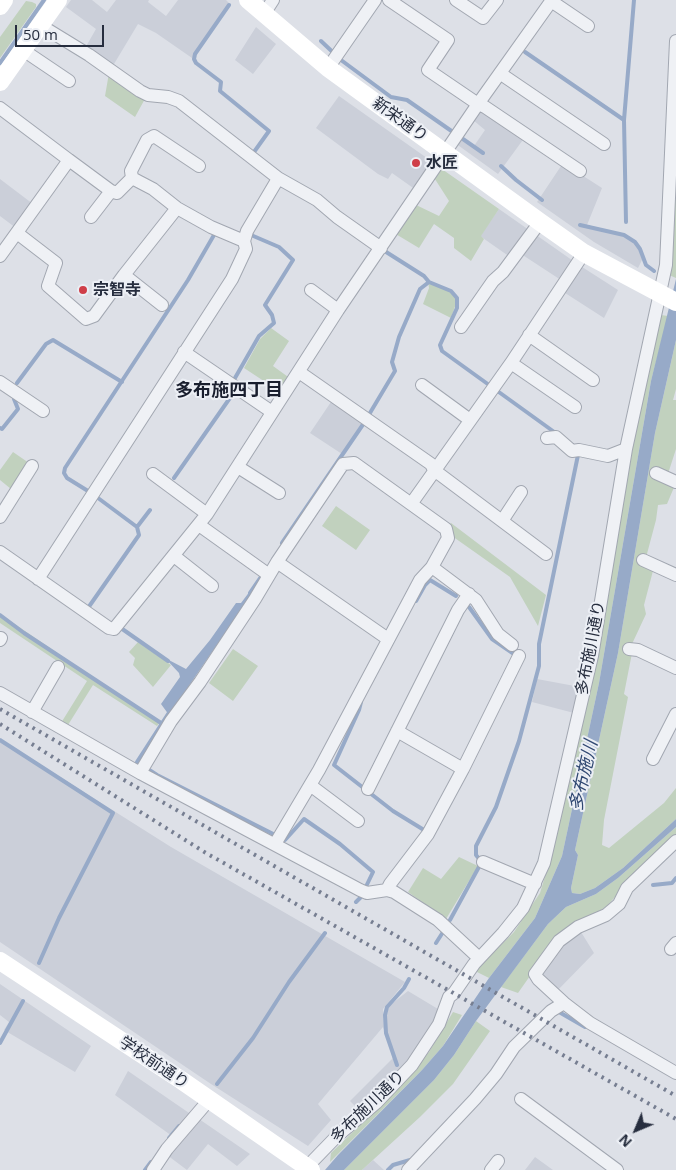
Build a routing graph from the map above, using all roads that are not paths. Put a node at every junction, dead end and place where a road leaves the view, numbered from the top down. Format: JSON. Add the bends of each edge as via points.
{"nodes":[{"id":1,"x":4,"y":0,"type":"edge"},
{"id":2,"x":58,"y":0,"type":"edge"},
{"id":3,"x":248,"y":0,"type":"edge"},
{"id":4,"x":375,"y":0,"type":"edge"},
{"id":5,"x":390,"y":0,"type":"edge"},
{"id":6,"x":456,"y":0,"type":"edge"},
{"id":7,"x":496,"y":0,"type":"edge"},
{"id":8,"x":552,"y":0,"type":"edge"},
{"id":9,"x":0,"y":6,"type":"edge"},
{"id":10,"x":269,"y":7,"type":"edge"},
{"id":11,"x":40,"y":25,"type":"junction"},
{"id":12,"x":588,"y":26,"type":"dead end"},
{"id":13,"x":676,"y":41,"type":"edge"},
{"id":14,"x":23,"y":50,"type":"junction"},
{"id":15,"x":333,"y":60,"type":"junction"},
{"id":16,"x":500,"y":74,"type":"junction"},
{"id":17,"x":70,"y":81,"type":"dead end"},
{"id":18,"x":0,"y":82,"type":"edge"},
{"id":19,"x":478,"y":104,"type":"junction"},
{"id":20,"x":0,"y":108,"type":"edge"},
{"id":21,"x":604,"y":144,"type":"dead end"},
{"id":22,"x":444,"y":153,"type":"junction"},
{"id":23,"x":69,"y":160,"type":"junction"},
{"id":24,"x":199,"y":166,"type":"dead end"},
{"id":25,"x":580,"y":171,"type":"dead end"},
{"id":26,"x":132,"y":178,"type":"junction"},
{"id":27,"x":276,"y":182,"type":"dead end"},
{"id":28,"x":110,"y":191,"type":"junction"},
{"id":29,"x":177,"y":208,"type":"junction"},
{"id":30,"x":91,"y":217,"type":"dead end"},
{"id":31,"x":540,"y":222,"type":"junction"},
{"id":32,"x":16,"y":233,"type":"junction"},
{"id":33,"x":244,"y":241,"type":"junction"},
{"id":34,"x":380,"y":249,"type":"junction"},
{"id":35,"x":584,"y":253,"type":"junction"},
{"id":36,"x":0,"y":256,"type":"edge"},
{"id":37,"x":124,"y":275,"type":"junction"},
{"id":38,"x":311,"y":290,"type":"dead end"},
{"id":39,"x":660,"y":295,"type":"junction"},
{"id":40,"x":676,"y":302,"type":"edge"},
{"id":41,"x":162,"y":306,"type":"dead end"},
{"id":42,"x":338,"y":310,"type":"junction"},
{"id":43,"x":461,"y":328,"type":"dead end"},
{"id":44,"x":529,"y":335,"type":"junction"},
{"id":45,"x":184,"y":352,"type":"junction"},
{"id":46,"x":511,"y":363,"type":"junction"},
{"id":47,"x":299,"y":372,"type":"junction"},
{"id":48,"x":593,"y":380,"type":"dead end"},
{"id":49,"x":0,"y":382,"type":"edge"},
{"id":50,"x":422,"y":385,"type":"dead end"},
{"id":51,"x":575,"y":407,"type":"dead end"},
{"id":52,"x":43,"y":411,"type":"dead end"},
{"id":53,"x":272,"y":412,"type":"junction"},
{"id":54,"x":470,"y":420,"type":"junction"},
{"id":55,"x":547,"y":438,"type":"dead end"},
{"id":56,"x":626,"y":449,"type":"junction"},
{"id":57,"x":32,"y":466,"type":"dead end"},
{"id":58,"x":238,"y":467,"type":"junction"},
{"id":59,"x":434,"y":470,"type":"junction"},
{"id":60,"x":656,"y":473,"type":"dead end"},
{"id":61,"x":153,"y":474,"type":"dead end"},
{"id":62,"x":676,"y":482,"type":"edge"},
{"id":63,"x":521,"y":492,"type":"dead end"},
{"id":64,"x":278,"y":493,"type":"dead end"},
{"id":65,"x":411,"y":504,"type":"junction"},
{"id":66,"x":207,"y":514,"type":"junction"},
{"id":67,"x":0,"y":517,"type":"edge"},
{"id":68,"x":502,"y":521,"type":"junction"},
{"id":69,"x":198,"y":525,"type":"junction"},
{"id":70,"x":0,"y":552,"type":"edge"},
{"id":71,"x":546,"y":554,"type":"dead end"},
{"id":72,"x":174,"y":556,"type":"junction"},
{"id":73,"x":643,"y":560,"type":"dead end"},
{"id":74,"x":276,"y":562,"type":"junction"},
{"id":75,"x":432,"y":567,"type":"junction"},
{"id":76,"x":264,"y":572,"type":"junction"},
{"id":77,"x":40,"y":575,"type":"junction"},
{"id":78,"x":676,"y":575,"type":"edge"},
{"id":79,"x":212,"y":586,"type":"dead end"},
{"id":80,"x":469,"y":594,"type":"junction"},
{"id":81,"x":388,"y":638,"type":"junction"},
{"id":82,"x":629,"y":649,"type":"dead end"},
{"id":83,"x":58,"y":667,"type":"dead end"},
{"id":84,"x":676,"y":668,"type":"edge"},
{"id":85,"x":0,"y":693,"type":"edge"},
{"id":86,"x":32,"y":712,"type":"junction"},
{"id":87,"x":676,"y":714,"type":"edge"},
{"id":88,"x":397,"y":731,"type":"junction"},
{"id":89,"x":653,"y":759,"type":"dead end"},
{"id":90,"x":144,"y":768,"type":"junction"},
{"id":91,"x":463,"y":769,"type":"junction"},
{"id":92,"x":310,"y":785,"type":"junction"},
{"id":93,"x":368,"y":789,"type":"dead end"},
{"id":94,"x":358,"y":822,"type":"dead end"},
{"id":95,"x":278,"y":839,"type":"junction"},
{"id":96,"x":676,"y":841,"type":"edge"},
{"id":97,"x":483,"y":862,"type":"dead end"},
{"id":98,"x":535,"y":884,"type":"junction"},
{"id":99,"x":388,"y":890,"type":"junction"},
{"id":100,"x":480,"y":958,"type":"junction"},
{"id":101,"x":0,"y":961,"type":"edge"},
{"id":102,"x":564,"y":1003,"type":"junction"},
{"id":103,"x":676,"y":1073,"type":"edge"},
{"id":104,"x":521,"y":1099,"type":"dead end"},
{"id":105,"x":209,"y":1100,"type":"junction"},
{"id":106,"x":307,"y":1169,"type":"edge"},
{"id":107,"x":153,"y":1170,"type":"edge"},
{"id":108,"x":408,"y":1170,"type":"edge"},
{"id":109,"x":617,"y":1170,"type":"edge"}],
"edges":[{"from":1,"to":9,"type":"street"},
{"from":2,"to":11,"type":"street"},
{"from":3,"to":10,"type":"street","name":"新栄通り"},
{"from":4,"to":15,"type":"street"},
{"from":5,"to":19,"type":"street","via":[[448,40],[428,70]]},
{"from":6,"to":7,"type":"street","via":[[483,18]]},
{"from":8,"to":12,"type":"street"},
{"from":8,"to":16,"type":"street"},
{"from":10,"to":15,"type":"street","name":"新栄通り"},
{"from":11,"to":14,"type":"street"},
{"from":11,"to":34,"type":"street","via":[[140,91],[179,101],[278,178],[317,200]]},
{"from":13,"to":39,"type":"street","name":"多布施川通り","via":[[666,265]]},
{"from":14,"to":17,"type":"street"},
{"from":14,"to":18,"type":"street"},
{"from":15,"to":22,"type":"street","name":"新栄通り"},
{"from":16,"to":19,"type":"street"},
{"from":16,"to":21,"type":"street"},
{"from":19,"to":22,"type":"street"},
{"from":19,"to":25,"type":"street"},
{"from":20,"to":23,"type":"street"},
{"from":22,"to":31,"type":"street","name":"新栄通り"},
{"from":22,"to":34,"type":"street"},
{"from":23,"to":28,"type":"street"},
{"from":23,"to":32,"type":"street"},
{"from":24,"to":26,"type":"street","via":[[154,136],[147,140],[131,171]]},
{"from":26,"to":28,"type":"street","via":[[117,193]]},
{"from":26,"to":29,"type":"street"},
{"from":27,"to":33,"type":"street"},
{"from":28,"to":30,"type":"street"},
{"from":29,"to":33,"type":"street"},
{"from":29,"to":37,"type":"street"},
{"from":31,"to":35,"type":"street","name":"新栄通り"},
{"from":31,"to":43,"type":"street"},
{"from":32,"to":36,"type":"street"},
{"from":32,"to":37,"type":"street","via":[[56,263],[48,286],[86,318],[94,316]]},
{"from":33,"to":45,"type":"street","via":[[246,249],[232,279]]},
{"from":34,"to":42,"type":"street"},
{"from":35,"to":39,"type":"street","name":"新栄通り"},
{"from":35,"to":44,"type":"street"},
{"from":37,"to":41,"type":"street"},
{"from":38,"to":42,"type":"street"},
{"from":39,"to":40,"type":"street","name":"新栄通り"},
{"from":39,"to":56,"type":"street","name":"多布施川通り"},
{"from":42,"to":47,"type":"street"},
{"from":44,"to":46,"type":"street"},
{"from":44,"to":48,"type":"street"},
{"from":45,"to":53,"type":"street"},
{"from":45,"to":77,"type":"street"},
{"from":46,"to":51,"type":"street"},
{"from":46,"to":54,"type":"street"},
{"from":47,"to":53,"type":"street"},
{"from":47,"to":59,"type":"street","via":[[431,464]]},
{"from":49,"to":52,"type":"street"},
{"from":50,"to":54,"type":"street"},
{"from":53,"to":58,"type":"street"},
{"from":54,"to":59,"type":"street"},
{"from":55,"to":56,"type":"street","via":[[556,437],[572,452],[580,450],[608,456]]},
{"from":56,"to":98,"type":"street","name":"多布施川通り","via":[[592,656],[550,844]]},
{"from":57,"to":67,"type":"street"},
{"from":58,"to":64,"type":"street"},
{"from":58,"to":66,"type":"street"},
{"from":59,"to":65,"type":"street"},
{"from":59,"to":68,"type":"street"},
{"from":60,"to":62,"type":"street"},
{"from":61,"to":66,"type":"street"},
{"from":63,"to":68,"type":"street"},
{"from":65,"to":74,"type":"street","via":[[354,463],[344,464]]},
{"from":65,"to":75,"type":"street","via":[[446,529],[448,538]]},
{"from":66,"to":69,"type":"street"},
{"from":68,"to":71,"type":"street"},
{"from":69,"to":72,"type":"street"},
{"from":69,"to":76,"type":"street"},
{"from":70,"to":77,"type":"street"},
{"from":72,"to":77,"type":"street","via":[[117,626],[109,628]]},
{"from":72,"to":79,"type":"street"},
{"from":73,"to":78,"type":"street"},
{"from":74,"to":76,"type":"street"},
{"from":74,"to":81,"type":"street"},
{"from":75,"to":80,"type":"street"},
{"from":75,"to":81,"type":"street","via":[[420,580]]},
{"from":76,"to":90,"type":"street","via":[[255,599],[171,721]]},
{"from":80,"to":88,"type":"street"},
{"from":80,"to":91,"type":"street","via":[[498,634],[516,650]]},
{"from":81,"to":92,"type":"street"},
{"from":82,"to":84,"type":"street"},
{"from":83,"to":86,"type":"street"},
{"from":85,"to":86,"type":"street"},
{"from":86,"to":90,"type":"street"},
{"from":87,"to":89,"type":"street"},
{"from":88,"to":91,"type":"street"},
{"from":88,"to":93,"type":"street"},
{"from":90,"to":95,"type":"street"},
{"from":91,"to":99,"type":"street","via":[[428,834]]},
{"from":92,"to":94,"type":"street"},
{"from":92,"to":95,"type":"street"},
{"from":95,"to":99,"type":"street","via":[[364,891]]},
{"from":96,"to":102,"type":"street","via":[[627,888],[619,904],[560,941],[536,974]]},
{"from":97,"to":98,"type":"street"},
{"from":98,"to":100,"type":"street","name":"多布施川通り","via":[[523,908]]},
{"from":99,"to":100,"type":"street","via":[[438,920]]},
{"from":100,"to":106,"type":"street","name":"多布施川通り","via":[[449,997],[439,1024],[412,1065]]},
{"from":101,"to":105,"type":"street","name":"学校前通り"},
{"from":102,"to":103,"type":"street","via":[[590,1023]]},
{"from":102,"to":108,"type":"street","via":[[551,1011],[514,1047],[475,1099]]},
{"from":104,"to":109,"type":"street"},
{"from":105,"to":106,"type":"street","name":"学校前通り"},
{"from":105,"to":107,"type":"street"}]}
